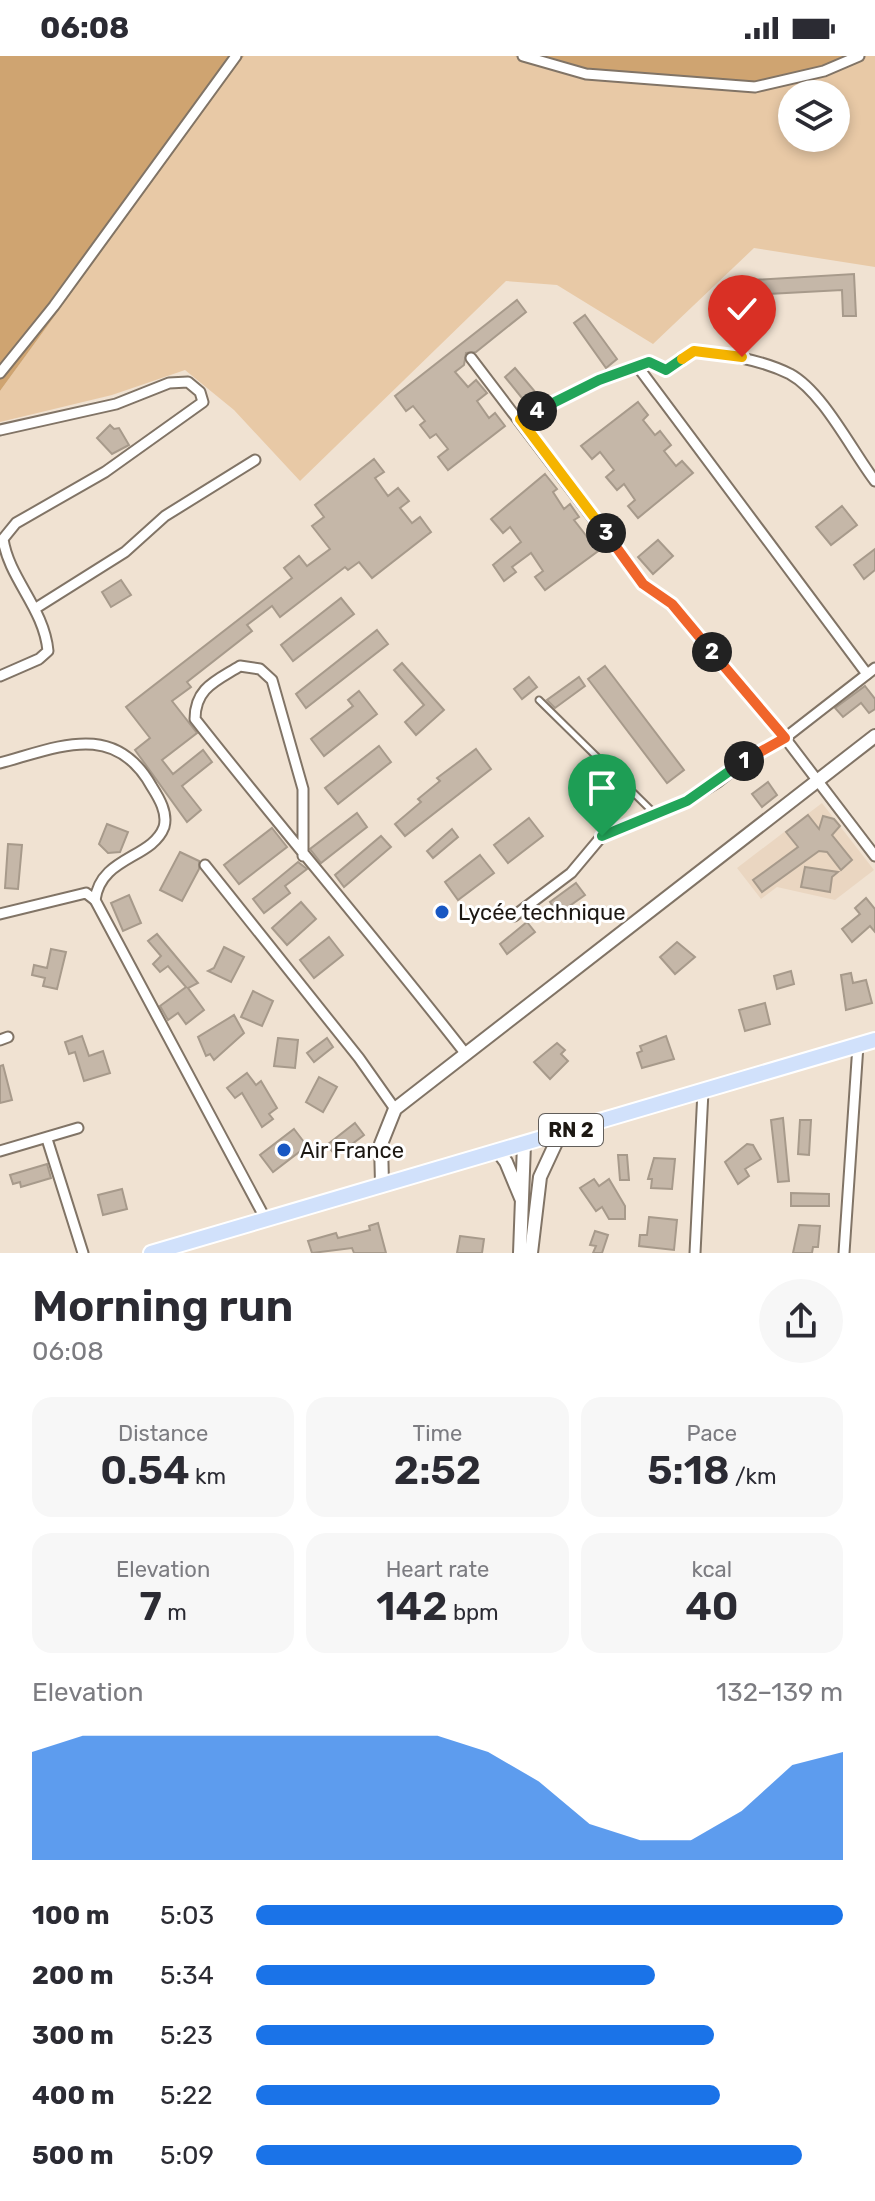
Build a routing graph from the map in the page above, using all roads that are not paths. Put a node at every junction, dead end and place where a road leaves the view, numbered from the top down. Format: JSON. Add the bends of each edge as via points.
{"nodes":[{"id":1,"x":236,"y":56,"type":"edge"},
{"id":2,"x":523,"y":56,"type":"edge"},
{"id":3,"x":859,"y":56,"type":"edge"},
{"id":4,"x":471,"y":358,"type":"dead end"},
{"id":5,"x":638,"y":367,"type":"junction"},
{"id":6,"x":0,"y":373,"type":"edge"},
{"id":7,"x":520,"y":419,"type":"junction"},
{"id":8,"x":0,"y":430,"type":"edge"},
{"id":9,"x":255,"y":460,"type":"dead end"},
{"id":10,"x":875,"y":481,"type":"edge"},
{"id":11,"x":36,"y":608,"type":"junction"},
{"id":12,"x":871,"y":671,"type":"edge"},
{"id":13,"x":0,"y":676,"type":"edge"},
{"id":14,"x":539,"y":700,"type":"dead end"},
{"id":15,"x":875,"y":736,"type":"edge"},
{"id":16,"x":785,"y":738,"type":"junction"},
{"id":17,"x":0,"y":763,"type":"edge"},
{"id":18,"x":818,"y":782,"type":"junction"},
{"id":19,"x":655,"y":814,"type":"junction"},
{"id":20,"x":303,"y":856,"type":"junction"},
{"id":21,"x":875,"y":856,"type":"edge"},
{"id":22,"x":205,"y":865,"type":"dead end"},
{"id":23,"x":95,"y":900,"type":"junction"},
{"id":24,"x":0,"y":914,"type":"edge"},
{"id":25,"x":514,"y":916,"type":"dead end"},
{"id":26,"x":875,"y":1040,"type":"edge"},
{"id":27,"x":858,"y":1045,"type":"junction"},
{"id":28,"x":465,"y":1053,"type":"junction"},
{"id":29,"x":703,"y":1091,"type":"junction"},
{"id":30,"x":395,"y":1109,"type":"junction"},
{"id":31,"x":78,"y":1128,"type":"dead end"},
{"id":32,"x":560,"y":1134,"type":"junction"},
{"id":33,"x":47,"y":1139,"type":"junction"},
{"id":34,"x":524,"y":1144,"type":"junction"},
{"id":35,"x":0,"y":1151,"type":"edge"},
{"id":36,"x":498,"y":1151,"type":"junction"},
{"id":37,"x":382,"y":1183,"type":"junction"},
{"id":38,"x":522,"y":1201,"type":"junction"},
{"id":39,"x":265,"y":1218,"type":"junction"},
{"id":40,"x":172,"y":1250,"type":"edge"},
{"id":41,"x":83,"y":1253,"type":"edge"},
{"id":42,"x":151,"y":1253,"type":"edge"},
{"id":43,"x":520,"y":1253,"type":"edge"},
{"id":44,"x":531,"y":1253,"type":"edge"},
{"id":45,"x":695,"y":1253,"type":"edge"},
{"id":46,"x":844,"y":1253,"type":"edge"}],
"edges":[{"from":1,"to":6,"type":"street"},
{"from":2,"to":3,"type":"street","via":[[586,74],[755,87],[824,71]]},
{"from":4,"to":7,"type":"street"},
{"from":5,"to":7,"type":"street"},
{"from":5,"to":10,"type":"street","via":[[649,362],[666,370],[694,351],[742,357],[792,375],[821,405]]},
{"from":5,"to":12,"type":"street"},
{"from":7,"to":16,"type":"street","via":[[643,584],[672,604]]},
{"from":8,"to":11,"type":"street","via":[[116,404],[169,383],[188,382],[203,402],[105,472],[16,523],[3,539],[6,556]]},
{"from":9,"to":11,"type":"street"},
{"from":11,"to":13,"type":"street","via":[[48,651]]},
{"from":12,"to":16,"type":"street"},
{"from":14,"to":19,"type":"lane"},
{"from":15,"to":18,"type":"street"},
{"from":16,"to":18,"type":"street"},
{"from":16,"to":19,"type":"street","via":[[687,801]]},
{"from":17,"to":23,"type":"street","via":[[102,743],[122,753],[148,778],[163,806],[165,826],[155,840],[112,868],[97,885]]},
{"from":18,"to":21,"type":"street"},
{"from":18,"to":28,"type":"street"},
{"from":19,"to":25,"type":"street","via":[[602,836],[571,873]]},
{"from":20,"to":20,"type":"street","via":[[195,719],[201,691],[240,666],[260,669],[272,680],[303,789]]},
{"from":20,"to":28,"type":"street","via":[[362,920]]},
{"from":22,"to":30,"type":"street"},
{"from":23,"to":24,"type":"street","via":[[86,893],[66,895]]},
{"from":23,"to":39,"type":"street"},
{"from":26,"to":27,"type":"main road","number":"RN 2"},
{"from":27,"to":29,"type":"main road","number":"RN 2"},
{"from":27,"to":46,"type":"street"},
{"from":28,"to":30,"type":"street"},
{"from":29,"to":32,"type":"main road","number":"RN 2"},
{"from":29,"to":45,"type":"street"},
{"from":30,"to":37,"type":"street","via":[[381,1144]]},
{"from":31,"to":33,"type":"street"},
{"from":32,"to":34,"type":"main road","number":"RN 2"},
{"from":32,"to":44,"type":"street","via":[[540,1177]]},
{"from":33,"to":35,"type":"street"},
{"from":33,"to":41,"type":"street"},
{"from":34,"to":36,"type":"main road","number":"RN 2"},
{"from":34,"to":38,"type":"street"},
{"from":36,"to":37,"type":"main road","number":"RN 2"},
{"from":36,"to":38,"type":"street"},
{"from":37,"to":39,"type":"main road","number":"RN 2"},
{"from":38,"to":43,"type":"street"},
{"from":39,"to":40,"type":"main road","number":"RN 2"},
{"from":40,"to":42,"type":"main road","number":"RN 2"}]}
